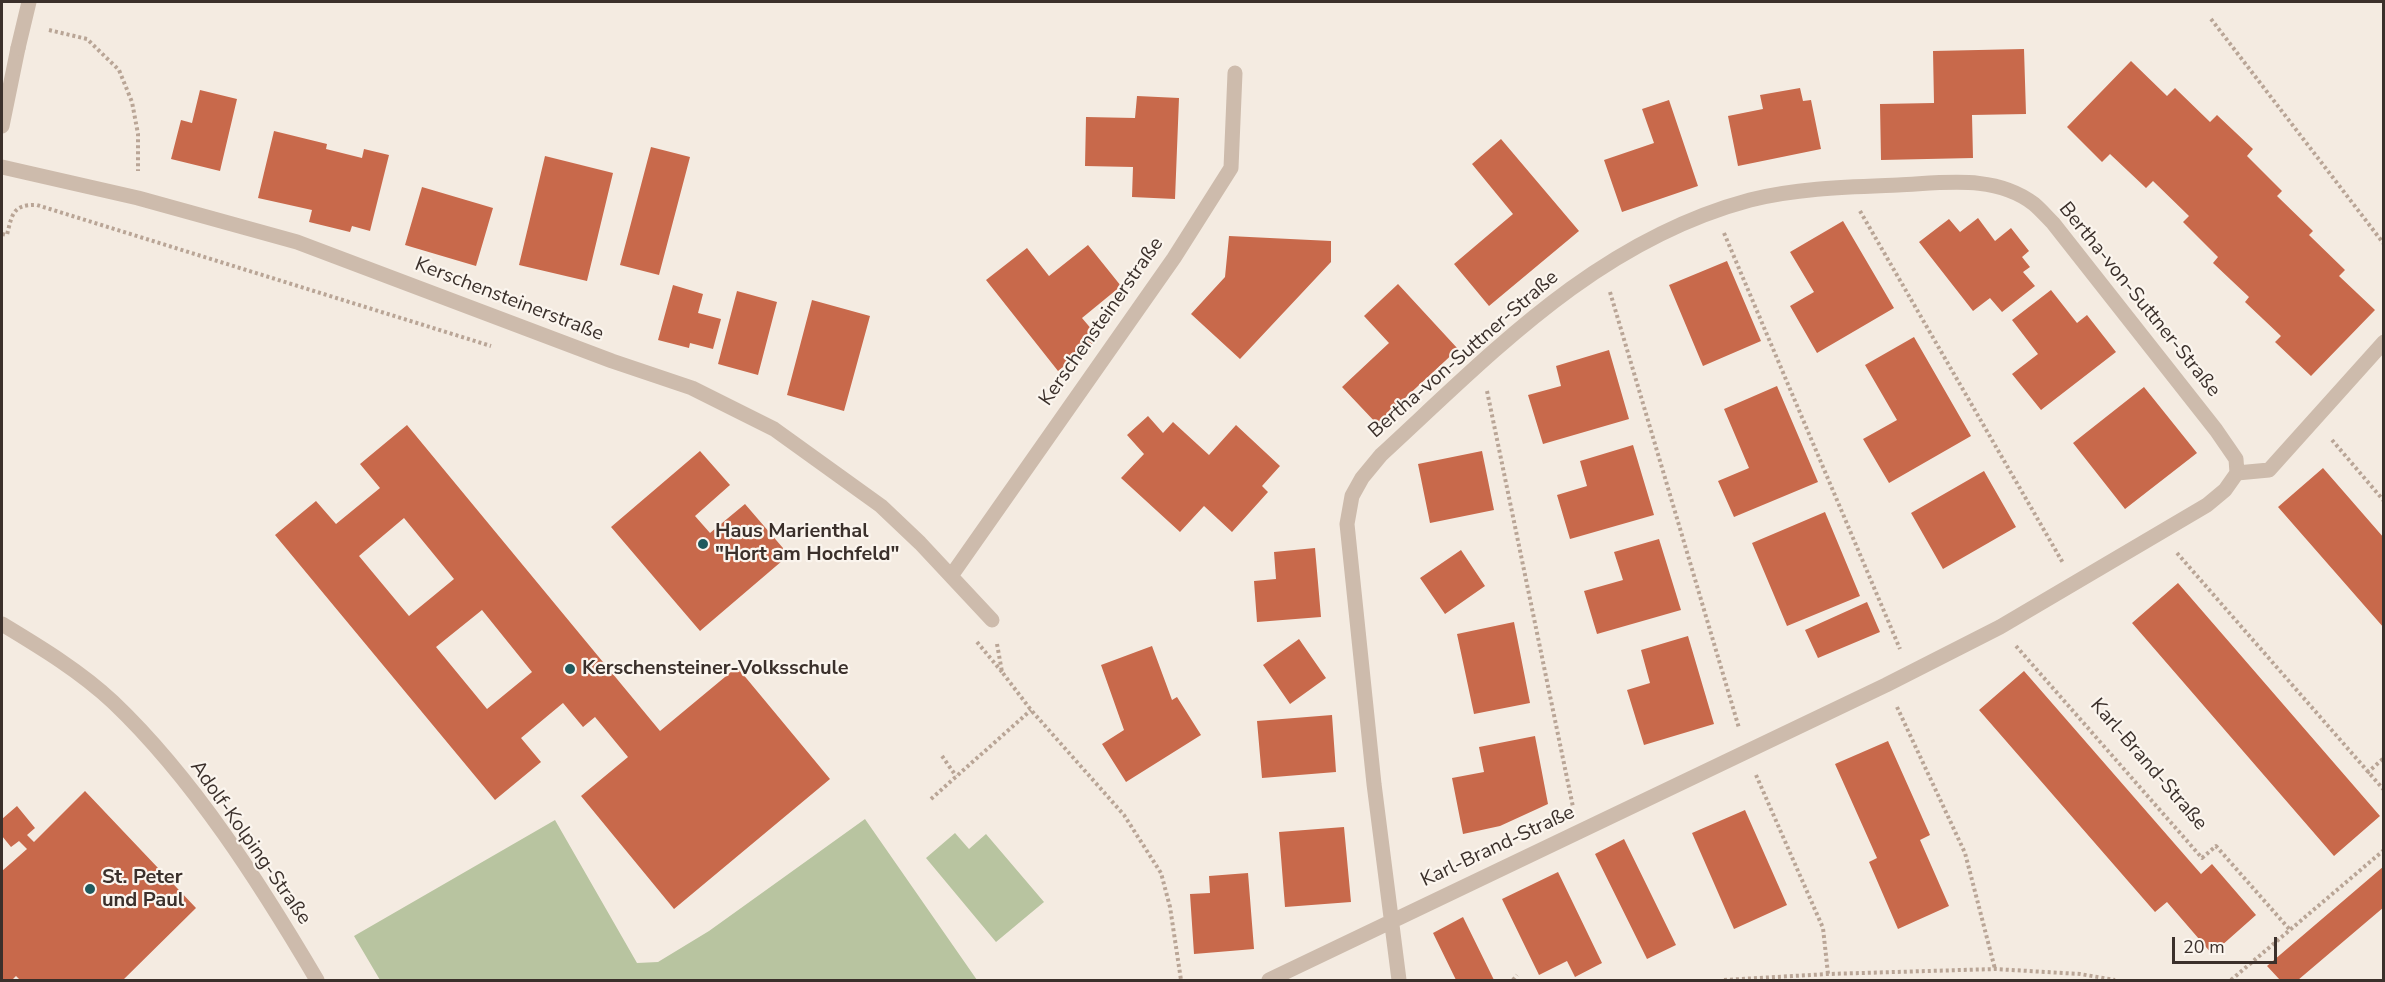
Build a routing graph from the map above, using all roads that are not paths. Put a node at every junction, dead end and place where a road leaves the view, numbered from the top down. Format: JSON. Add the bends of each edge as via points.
{"nodes":[{"id":1,"x":29,"y":2,"type":"edge"},
{"id":2,"x":1235,"y":73,"type":"dead end"},
{"id":3,"x":2,"y":126,"type":"edge"},
{"id":4,"x":2,"y":167,"type":"edge"},
{"id":5,"x":2384,"y":342,"type":"edge"},
{"id":6,"x":2237,"y":473,"type":"junction"},
{"id":7,"x":951,"y":576,"type":"junction"},
{"id":8,"x":992,"y":620,"type":"road end"},
{"id":9,"x":2,"y":624,"type":"edge"},
{"id":10,"x":1390,"y":921,"type":"junction"},
{"id":11,"x":317,"y":981,"type":"edge"},
{"id":12,"x":1269,"y":981,"type":"edge"},
{"id":13,"x":1399,"y":981,"type":"edge"}],
"edges":[{"from":1,"to":3,"type":"street","bridge":true},
{"from":2,"to":7,"type":"street","name":"Kerschensteinerstraße","via":[[1231,168],[1174,258]]},
{"from":4,"to":7,"type":"street","name":"Kerschensteinerstraße","via":[[138,198],[297,242],[692,388],[774,429],[837,472],[881,506]]},
{"from":5,"to":6,"type":"street","via":[[2269,470]]},
{"from":6,"to":10,"type":"street","name":"Karl-Brand-Straße","via":[[2207,505],[2000,627]]},
{"from":6,"to":10,"type":"street","name":"Bertha-von-Suttner-Straße","via":[[2236,459],[2216,430],[2053,224],[2034,204],[2010,190],[1954,182],[1800,191],[1715,210],[1669,228],[1602,266],[1537,314],[1381,455],[1352,496],[1347,524]]},
{"from":7,"to":8,"type":"street","name":"Kerschensteinerstraße"},
{"from":9,"to":11,"type":"street","name":"Adolf-Kolping-Straße","via":[[60,660],[104,694],[157,750],[204,807]]},
{"from":10,"to":12,"type":"street","name":"Karl-Brand-Straße"},
{"from":10,"to":13,"type":"street","name":"Bertha-von-Suttner-Straße"}]}
